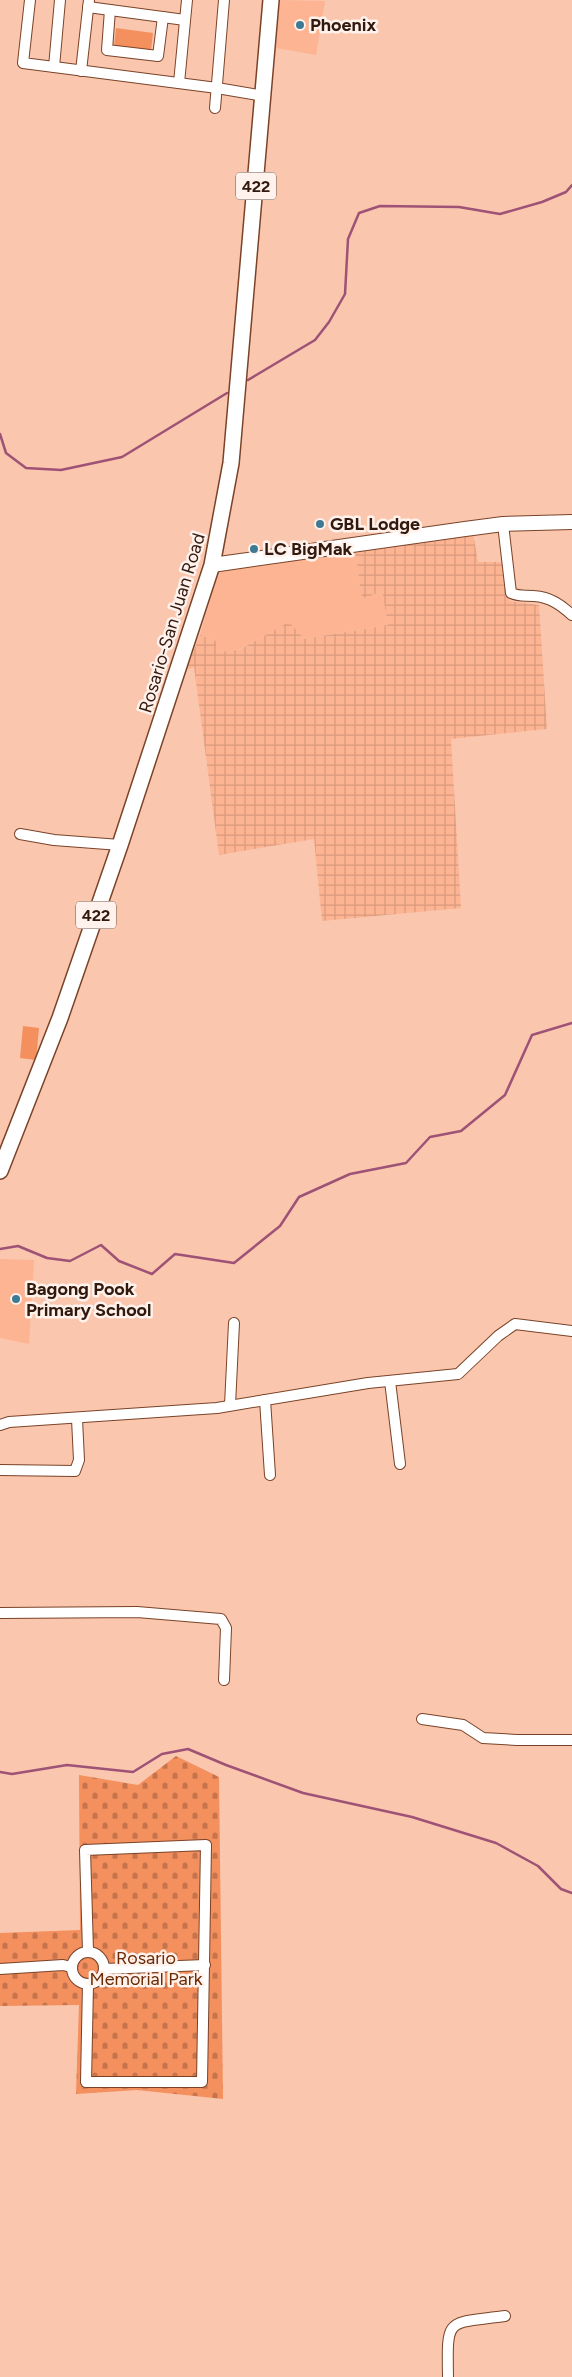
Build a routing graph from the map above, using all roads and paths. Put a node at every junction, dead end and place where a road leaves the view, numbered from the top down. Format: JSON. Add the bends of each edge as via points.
{"nodes":[{"id":1,"x":30,"y":0,"type":"edge"},
{"id":2,"x":60,"y":0,"type":"edge"},
{"id":3,"x":187,"y":0,"type":"edge"},
{"id":4,"x":224,"y":0,"type":"edge"},
{"id":5,"x":271,"y":0,"type":"edge"},
{"id":6,"x":88,"y":4,"type":"edge"},
{"id":7,"x":110,"y":10,"type":"junction"},
{"id":8,"x":163,"y":17,"type":"junction"},
{"id":9,"x":185,"y":20,"type":"junction"},
{"id":10,"x":54,"y":67,"type":"junction"},
{"id":11,"x":82,"y":71,"type":"junction"},
{"id":12,"x":179,"y":83,"type":"junction"},
{"id":13,"x":217,"y":88,"type":"junction"},
{"id":14,"x":264,"y":96,"type":"junction"},
{"id":15,"x":215,"y":108,"type":"dead end"},
{"id":16,"x":572,"y":522,"type":"edge"},
{"id":17,"x":503,"y":524,"type":"junction"},
{"id":18,"x":212,"y":565,"type":"junction"},
{"id":19,"x":572,"y":615,"type":"edge"},
{"id":20,"x":20,"y":834,"type":"dead end"},
{"id":21,"x":120,"y":845,"type":"junction"},
{"id":22,"x":0,"y":1170,"type":"edge"},
{"id":23,"x":234,"y":1323,"type":"dead end"},
{"id":24,"x":572,"y":1331,"type":"edge"},
{"id":25,"x":390,"y":1381,"type":"junction"},
{"id":26,"x":265,"y":1400,"type":"junction"},
{"id":27,"x":230,"y":1405,"type":"junction"},
{"id":28,"x":77,"y":1419,"type":"junction"},
{"id":29,"x":0,"y":1426,"type":"edge"},
{"id":30,"x":400,"y":1464,"type":"dead end"},
{"id":31,"x":0,"y":1470,"type":"edge"},
{"id":32,"x":270,"y":1475,"type":"dead end"},
{"id":33,"x":0,"y":1613,"type":"edge"},
{"id":34,"x":224,"y":1680,"type":"dead end"},
{"id":35,"x":422,"y":1719,"type":"dead end"},
{"id":36,"x":572,"y":1740,"type":"edge"},
{"id":37,"x":88,"y":1951,"type":"junction"},
{"id":38,"x":205,"y":1965,"type":"junction"},
{"id":39,"x":71,"y":1967,"type":"junction"},
{"id":40,"x":104,"y":1968,"type":"junction"},
{"id":41,"x":0,"y":1969,"type":"edge"},
{"id":42,"x":88,"y":1984,"type":"junction"},
{"id":43,"x":505,"y":2316,"type":"dead end"},
{"id":44,"x":448,"y":2377,"type":"edge"}],
"edges":[{"from":1,"to":10,"type":"street","via":[[24,63]]},
{"from":2,"to":10,"type":"street"},
{"from":3,"to":9,"type":"street"},
{"from":4,"to":13,"type":"street"},
{"from":5,"to":14,"type":"main road","name":"Rosario-San Juan Road","number":"422"},
{"from":6,"to":7,"type":"street"},
{"from":6,"to":11,"type":"street"},
{"from":7,"to":8,"type":"street"},
{"from":7,"to":8,"type":"street","via":[[107,50],[158,56]]},
{"from":8,"to":9,"type":"street"},
{"from":9,"to":12,"type":"street"},
{"from":10,"to":11,"type":"street"},
{"from":11,"to":12,"type":"street"},
{"from":12,"to":13,"type":"street"},
{"from":13,"to":14,"type":"street"},
{"from":13,"to":15,"type":"street"},
{"from":14,"to":18,"type":"main road","name":"Rosario-San Juan Road","number":"422","via":[[231,463]]},
{"from":16,"to":17,"type":"street"},
{"from":17,"to":18,"type":"street"},
{"from":17,"to":19,"type":"street","via":[[511,593],[557,602]]},
{"from":18,"to":21,"type":"main road","name":"Rosario-San Juan Road","number":"422"},
{"from":20,"to":21,"type":"street"},
{"from":21,"to":22,"type":"main road","name":"Rosario-San Juan Road","number":"422","via":[[60,1018]]},
{"from":23,"to":27,"type":"street"},
{"from":24,"to":25,"type":"street","via":[[515,1324],[458,1374]]},
{"from":25,"to":26,"type":"street"},
{"from":25,"to":30,"type":"street"},
{"from":26,"to":27,"type":"street"},
{"from":26,"to":32,"type":"street"},
{"from":27,"to":28,"type":"street"},
{"from":28,"to":29,"type":"street","via":[[9,1422]]},
{"from":28,"to":31,"type":"street","via":[[79,1460],[75,1471]]},
{"from":33,"to":34,"type":"street","via":[[137,1612],[221,1619],[226,1628]]},
{"from":35,"to":36,"type":"street","via":[[463,1725],[482,1738]]},
{"from":37,"to":38,"type":"street","via":[[85,1850],[206,1845]]},
{"from":37,"to":39,"type":"street","via":[[76,1956]]},
{"from":37,"to":40,"type":"street","via":[[98,1954]]},
{"from":38,"to":40,"type":"street"},
{"from":38,"to":42,"type":"street","via":[[202,2082],[86,2082]]},
{"from":39,"to":41,"type":"street"},
{"from":39,"to":42,"type":"street","via":[[74,1977]]},
{"from":40,"to":42,"type":"street","via":[[97,1981]]},
{"from":43,"to":44,"type":"street","via":[[459,2322],[452,2326],[448,2337]]}]}
